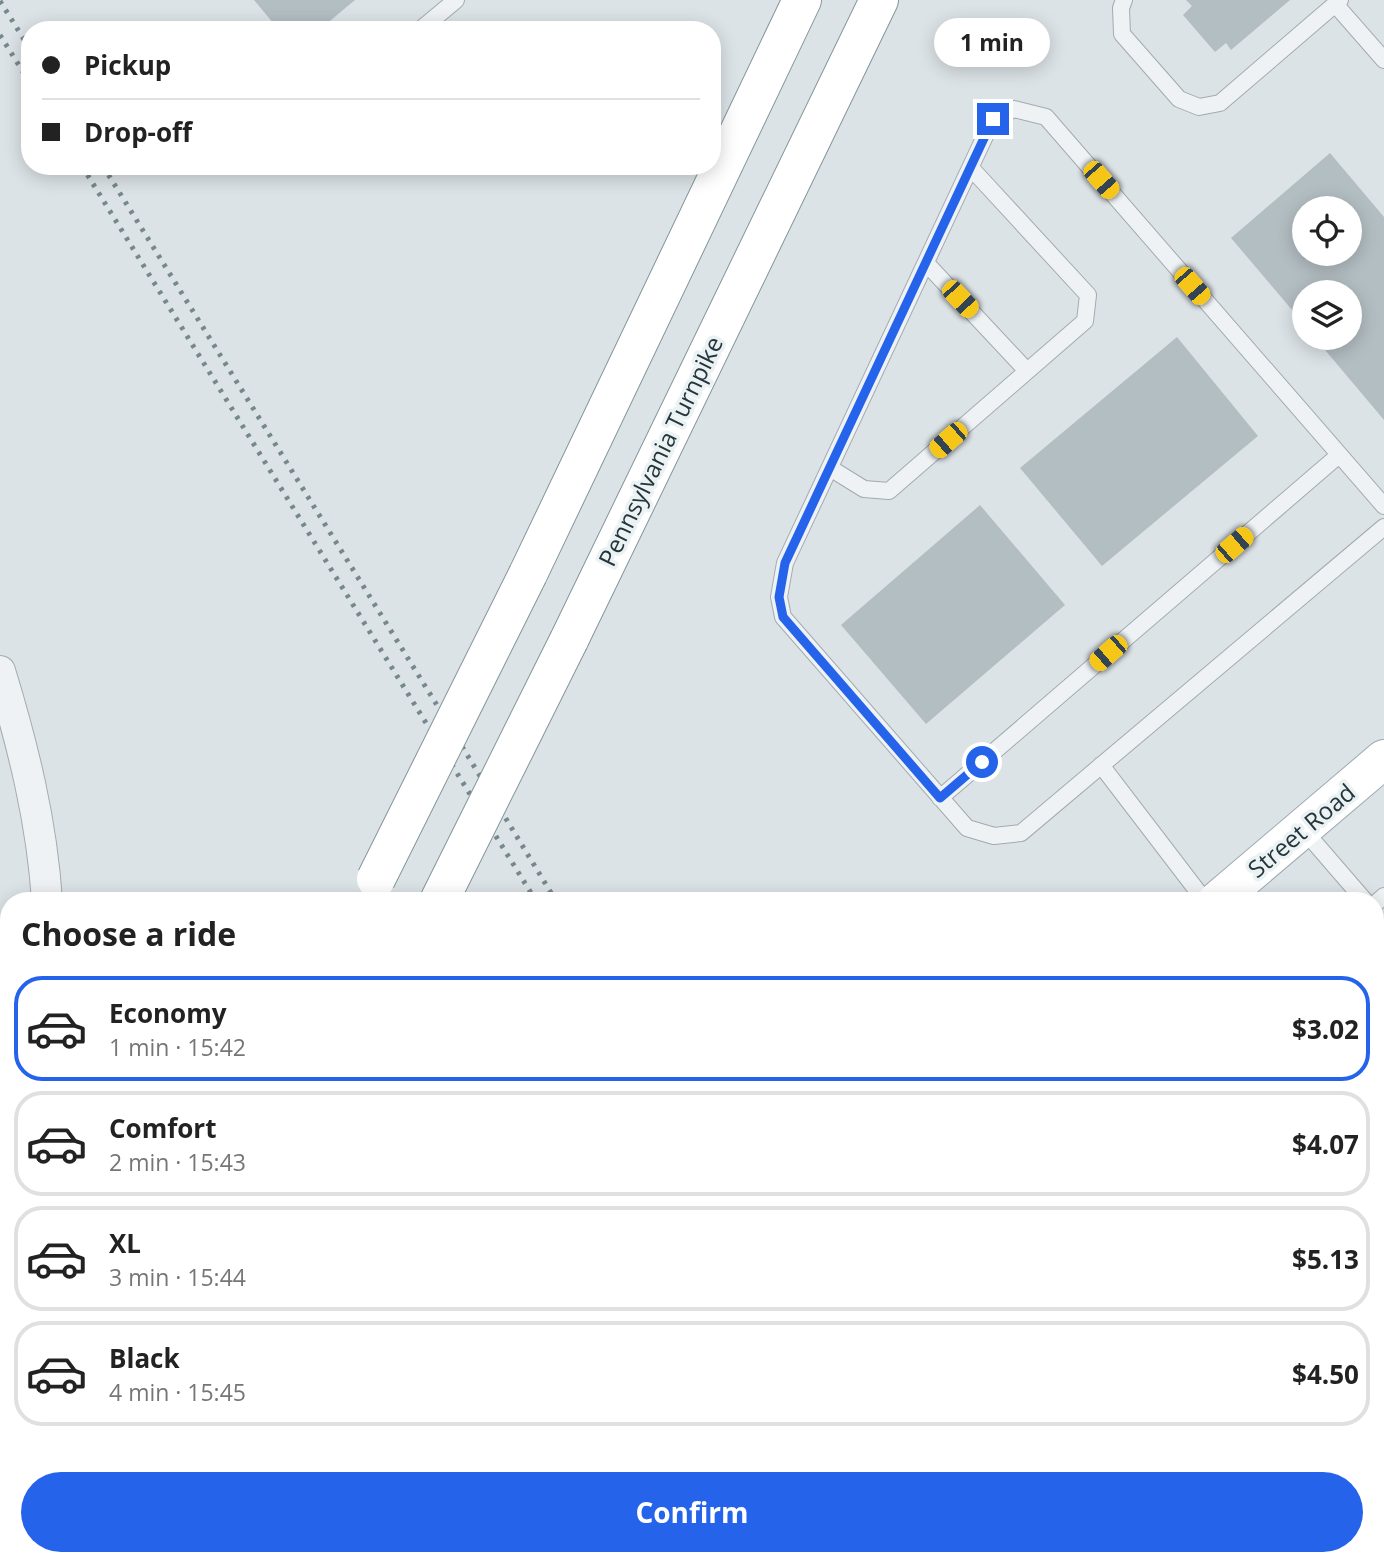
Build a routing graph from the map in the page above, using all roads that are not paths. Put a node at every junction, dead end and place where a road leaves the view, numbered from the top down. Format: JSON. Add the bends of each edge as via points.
{"nodes":[{"id":1,"x":456,"y":0,"type":"edge"},
{"id":2,"x":802,"y":0,"type":"edge"},
{"id":3,"x":879,"y":0,"type":"edge"},
{"id":4,"x":1124,"y":0,"type":"edge"},
{"id":5,"x":1338,"y":2,"type":"edge"},
{"id":6,"x":431,"y":21,"type":"edge"},
{"id":7,"x":1384,"y":60,"type":"edge"},
{"id":8,"x":971,"y":167,"type":"junction"},
{"id":9,"x":721,"y":170,"type":"edge"},
{"id":10,"x":718,"y":175,"type":"edge"},
{"id":11,"x":926,"y":262,"type":"junction"},
{"id":12,"x":1027,"y":371,"type":"junction"},
{"id":13,"x":1339,"y":455,"type":"junction"},
{"id":14,"x":830,"y":467,"type":"junction"},
{"id":15,"x":1384,"y":506,"type":"edge"},
{"id":16,"x":1384,"y":527,"type":"edge"},
{"id":17,"x":0,"y":671,"type":"edge"},
{"id":18,"x":1384,"y":759,"type":"edge"},
{"id":19,"x":1101,"y":765,"type":"junction"},
{"id":20,"x":940,"y":798,"type":"junction"},
{"id":21,"x":1302,"y":828,"type":"junction"},
{"id":22,"x":371,"y":890,"type":"edge"},
{"id":23,"x":46,"y":892,"type":"edge"},
{"id":24,"x":443,"y":892,"type":"edge"},
{"id":25,"x":1198,"y":892,"type":"edge"},
{"id":26,"x":1227,"y":892,"type":"edge"},
{"id":27,"x":1357,"y":892,"type":"edge"}],
"edges":[{"from":1,"to":6,"type":"lane"},
{"from":2,"to":9,"type":"main road","bridge":true},
{"from":3,"to":24,"type":"main road","name":"Pennsylvania Turnpike","bridge":true},
{"from":4,"to":5,"type":"lane","via":[[1122,34],[1179,99],[1199,107],[1220,103]]},
{"from":5,"to":7,"type":"lane"},
{"from":8,"to":11,"type":"lane"},
{"from":8,"to":12,"type":"lane","via":[[1088,295],[1085,321]]},
{"from":8,"to":13,"type":"lane","via":[[993,119],[1014,110],[1046,117]]},
{"from":10,"to":22,"type":"main road","bridge":true},
{"from":11,"to":12,"type":"lane"},
{"from":11,"to":14,"type":"lane"},
{"from":12,"to":14,"type":"lane","via":[[889,491],[864,489]]},
{"from":13,"to":15,"type":"lane"},
{"from":13,"to":20,"type":"lane"},
{"from":14,"to":20,"type":"lane","via":[[785,563],[779,597],[783,617]]},
{"from":16,"to":19,"type":"lane"},
{"from":17,"to":23,"type":"street","via":[[34,799]]},
{"from":18,"to":21,"type":"main road","name":"Street Road"},
{"from":19,"to":20,"type":"lane","via":[[1021,833],[994,836],[967,828]]},
{"from":19,"to":25,"type":"lane"},
{"from":21,"to":26,"type":"main road","name":"Street Road"},
{"from":21,"to":27,"type":"lane"}]}
